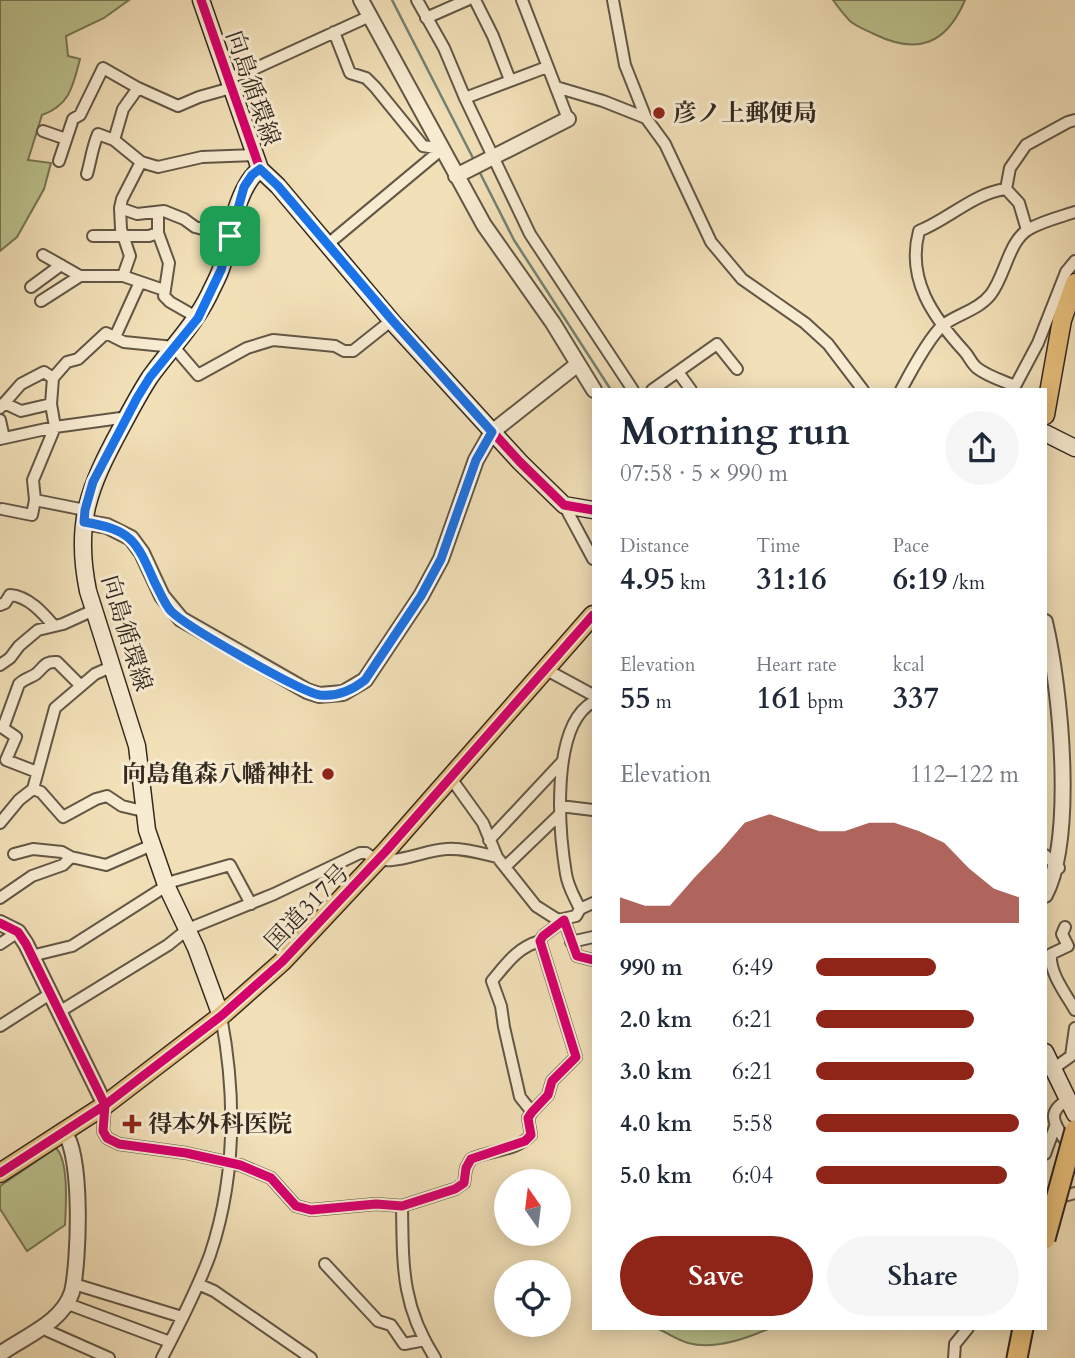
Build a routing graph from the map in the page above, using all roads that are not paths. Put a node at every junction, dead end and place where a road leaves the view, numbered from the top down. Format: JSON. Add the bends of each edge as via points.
{"nodes":[{"id":1,"x":201,"y":0,"type":"edge"},
{"id":2,"x":362,"y":0,"type":"edge"},
{"id":3,"x":417,"y":0,"type":"edge"},
{"id":4,"x":467,"y":0,"type":"edge"},
{"id":5,"x":475,"y":0,"type":"edge"},
{"id":6,"x":522,"y":0,"type":"edge"},
{"id":7,"x":613,"y":0,"type":"edge"},
{"id":8,"x":370,"y":16,"type":"junction"},
{"id":9,"x":426,"y":18,"type":"junction"},
{"id":10,"x":334,"y":32,"type":"junction"},
{"id":11,"x":547,"y":67,"type":"junction"},
{"id":12,"x":510,"y":80,"type":"junction"},
{"id":13,"x":230,"y":83,"type":"junction"},
{"id":14,"x":556,"y":87,"type":"junction"},
{"id":15,"x":138,"y":88,"type":"junction"},
{"id":16,"x":465,"y":98,"type":"junction"},
{"id":17,"x":646,"y":118,"type":"junction"},
{"id":18,"x":568,"y":120,"type":"joint"},
{"id":19,"x":1075,"y":120,"type":"edge"},
{"id":20,"x":43,"y":131,"type":"dead end"},
{"id":21,"x":66,"y":139,"type":"junction"},
{"id":22,"x":114,"y":140,"type":"junction"},
{"id":23,"x":442,"y":149,"type":"junction"},
{"id":24,"x":493,"y":156,"type":"junction"},
{"id":25,"x":59,"y":162,"type":"dead end"},
{"id":26,"x":141,"y":162,"type":"junction"},
{"id":27,"x":258,"y":162,"type":"junction"},
{"id":28,"x":460,"y":173,"type":"junction"},
{"id":29,"x":87,"y":174,"type":"dead end"},
{"id":30,"x":1006,"y":189,"type":"junction"},
{"id":31,"x":120,"y":208,"type":"junction"},
{"id":32,"x":158,"y":212,"type":"junction"},
{"id":33,"x":1075,"y":212,"type":"edge"},
{"id":34,"x":1027,"y":230,"type":"junction"},
{"id":35,"x":158,"y":233,"type":"junction"},
{"id":36,"x":93,"y":236,"type":"dead end"},
{"id":37,"x":123,"y":236,"type":"junction"},
{"id":38,"x":230,"y":236,"type":"junction"},
{"id":39,"x":328,"y":244,"type":"junction"},
{"id":40,"x":43,"y":254,"type":"dead end"},
{"id":41,"x":1075,"y":261,"type":"edge"},
{"id":42,"x":61,"y":265,"type":"junction"},
{"id":43,"x":80,"y":276,"type":"junction"},
{"id":44,"x":123,"y":276,"type":"junction"},
{"id":45,"x":140,"y":282,"type":"junction"},
{"id":46,"x":1075,"y":283,"type":"edge"},
{"id":47,"x":31,"y":287,"type":"dead end"},
{"id":48,"x":164,"y":290,"type":"junction"},
{"id":49,"x":41,"y":301,"type":"dead end"},
{"id":50,"x":198,"y":318,"type":"junction"},
{"id":51,"x":392,"y":320,"type":"junction"},
{"id":52,"x":942,"y":326,"type":"junction"},
{"id":53,"x":115,"y":337,"type":"junction"},
{"id":54,"x":174,"y":347,"type":"junction"},
{"id":55,"x":578,"y":364,"type":"junction"},
{"id":56,"x":737,"y":369,"type":"dead end"},
{"id":57,"x":678,"y":372,"type":"junction"},
{"id":58,"x":53,"y":378,"type":"junction"},
{"id":59,"x":593,"y":388,"type":"edge"},
{"id":60,"x":632,"y":388,"type":"edge"},
{"id":61,"x":655,"y":388,"type":"edge"},
{"id":62,"x":690,"y":388,"type":"edge"},
{"id":63,"x":861,"y":388,"type":"edge"},
{"id":64,"x":902,"y":388,"type":"edge"},
{"id":65,"x":1014,"y":388,"type":"edge"},
{"id":66,"x":51,"y":404,"type":"junction"},
{"id":67,"x":1047,"y":404,"type":"edge"},
{"id":68,"x":2,"y":405,"type":"edge"},
{"id":69,"x":128,"y":417,"type":"junction"},
{"id":70,"x":0,"y":420,"type":"edge"},
{"id":71,"x":55,"y":427,"type":"junction"},
{"id":72,"x":492,"y":432,"type":"junction"},
{"id":73,"x":1047,"y":434,"type":"edge"},
{"id":74,"x":2,"y":438,"type":"edge"},
{"id":75,"x":1075,"y":449,"type":"edge"},
{"id":76,"x":35,"y":500,"type":"junction"},
{"id":77,"x":564,"y":505,"type":"junction"},
{"id":78,"x":2,"y":509,"type":"dead end"},
{"id":79,"x":592,"y":510,"type":"edge"},
{"id":80,"x":84,"y":516,"type":"junction"},
{"id":81,"x":592,"y":557,"type":"edge"},
{"id":82,"x":0,"y":605,"type":"edge"},
{"id":83,"x":94,"y":610,"type":"junction"},
{"id":84,"x":592,"y":616,"type":"edge"},
{"id":85,"x":54,"y":626,"type":"junction"},
{"id":86,"x":1047,"y":630,"type":"edge"},
{"id":87,"x":0,"y":665,"type":"edge"},
{"id":88,"x":113,"y":666,"type":"junction"},
{"id":89,"x":545,"y":668,"type":"junction"},
{"id":90,"x":81,"y":686,"type":"junction"},
{"id":91,"x":592,"y":694,"type":"edge"},
{"id":92,"x":592,"y":703,"type":"edge"},
{"id":93,"x":1,"y":727,"type":"edge"},
{"id":94,"x":562,"y":762,"type":"junction"},
{"id":95,"x":37,"y":772,"type":"junction"},
{"id":96,"x":450,"y":777,"type":"junction"},
{"id":97,"x":33,"y":789,"type":"junction"},
{"id":98,"x":560,"y":810,"type":"junction"},
{"id":99,"x":592,"y":810,"type":"edge"},
{"id":100,"x":143,"y":811,"type":"junction"},
{"id":101,"x":0,"y":823,"type":"edge"},
{"id":102,"x":489,"y":840,"type":"junction"},
{"id":103,"x":152,"y":845,"type":"junction"},
{"id":104,"x":14,"y":854,"type":"dead end"},
{"id":105,"x":71,"y":857,"type":"junction"},
{"id":106,"x":497,"y":857,"type":"junction"},
{"id":107,"x":1047,"y":858,"type":"edge"},
{"id":108,"x":376,"y":861,"type":"junction"},
{"id":109,"x":505,"y":866,"type":"junction"},
{"id":110,"x":1061,"y":869,"type":"junction"},
{"id":111,"x":166,"y":885,"type":"junction"},
{"id":112,"x":1047,"y":892,"type":"edge"},
{"id":113,"x":0,"y":898,"type":"edge"},
{"id":114,"x":592,"y":903,"type":"edge"},
{"id":115,"x":251,"y":904,"type":"junction"},
{"id":116,"x":580,"y":909,"type":"junction"},
{"id":117,"x":564,"y":920,"type":"junction"},
{"id":118,"x":0,"y":923,"type":"edge"},
{"id":119,"x":1065,"y":927,"type":"dead end"},
{"id":120,"x":188,"y":929,"type":"junction"},
{"id":121,"x":18,"y":932,"type":"junction"},
{"id":122,"x":592,"y":937,"type":"edge"},
{"id":123,"x":540,"y":941,"type":"junction"},
{"id":124,"x":571,"y":942,"type":"junction"},
{"id":125,"x":0,"y":944,"type":"edge"},
{"id":126,"x":1047,"y":952,"type":"edge"},
{"id":127,"x":31,"y":956,"type":"junction"},
{"id":128,"x":1050,"y":959,"type":"junction"},
{"id":129,"x":592,"y":960,"type":"edge"},
{"id":130,"x":50,"y":994,"type":"junction"},
{"id":131,"x":1075,"y":1010,"type":"edge"},
{"id":132,"x":59,"y":1013,"type":"junction"},
{"id":133,"x":221,"y":1016,"type":"junction"},
{"id":134,"x":0,"y":1026,"type":"edge"},
{"id":135,"x":1075,"y":1028,"type":"edge"},
{"id":136,"x":1047,"y":1059,"type":"edge"},
{"id":137,"x":1052,"y":1076,"type":"edge"},
{"id":138,"x":105,"y":1105,"type":"junction"},
{"id":139,"x":1072,"y":1107,"type":"edge"},
{"id":140,"x":532,"y":1112,"type":"junction"},
{"id":141,"x":1056,"y":1124,"type":"junction"},
{"id":142,"x":1075,"y":1130,"type":"edge"},
{"id":143,"x":64,"y":1132,"type":"junction"},
{"id":144,"x":1047,"y":1149,"type":"edge"},
{"id":145,"x":1075,"y":1159,"type":"edge"},
{"id":146,"x":228,"y":1161,"type":"junction"},
{"id":147,"x":0,"y":1173,"type":"edge"},
{"id":148,"x":1075,"y":1193,"type":"edge"},
{"id":149,"x":1047,"y":1200,"type":"edge"},
{"id":150,"x":402,"y":1206,"type":"junction"},
{"id":151,"x":1047,"y":1232,"type":"edge"},
{"id":152,"x":325,"y":1264,"type":"dead end"},
{"id":153,"x":74,"y":1284,"type":"junction"},
{"id":154,"x":198,"y":1284,"type":"junction"},
{"id":155,"x":68,"y":1304,"type":"junction"},
{"id":156,"x":181,"y":1317,"type":"junction"},
{"id":157,"x":43,"y":1326,"type":"junction"},
{"id":158,"x":966,"y":1330,"type":"edge"},
{"id":159,"x":1023,"y":1330,"type":"edge"},
{"id":160,"x":425,"y":1340,"type":"junction"},
{"id":161,"x":170,"y":1342,"type":"junction"},
{"id":162,"x":1,"y":1355,"type":"edge"},
{"id":163,"x":108,"y":1358,"type":"edge"},
{"id":164,"x":162,"y":1358,"type":"edge"},
{"id":165,"x":311,"y":1358,"type":"edge"},
{"id":166,"x":435,"y":1358,"type":"edge"},
{"id":167,"x":954,"y":1358,"type":"edge"},
{"id":168,"x":1017,"y":1358,"type":"edge"}],
"edges":[{"from":1,"to":13,"type":"main road","name":"向島循環線"},
{"from":2,"to":8,"type":"street"},
{"from":3,"to":9,"type":"street"},
{"from":4,"to":9,"type":"street"},
{"from":5,"to":12,"type":"street"},
{"from":6,"to":11,"type":"street"},
{"from":7,"to":17,"type":"street","via":[[625,65]]},
{"from":8,"to":10,"type":"street"},
{"from":8,"to":23,"type":"street"},
{"from":9,"to":16,"type":"street"},
{"from":10,"to":13,"type":"street"},
{"from":10,"to":23,"type":"street","via":[[350,73],[366,78],[423,146]]},
{"from":11,"to":12,"type":"street"},
{"from":11,"to":14,"type":"street"},
{"from":12,"to":16,"type":"street"},
{"from":13,"to":15,"type":"street","via":[[178,106]]},
{"from":13,"to":27,"type":"main road","name":"向島循環線"},
{"from":14,"to":17,"type":"street"},
{"from":14,"to":18,"type":"street"},
{"from":15,"to":21,"type":"street","via":[[103,68]]},
{"from":15,"to":22,"type":"street","via":[[123,110]]},
{"from":16,"to":24,"type":"street"},
{"from":17,"to":63,"type":"street","via":[[665,144],[717,248],[742,279],[828,344]]},
{"from":18,"to":24,"type":"street"},
{"from":19,"to":30,"type":"street","via":[[1026,145],[1010,168]]},
{"from":20,"to":21,"type":"street"},
{"from":21,"to":25,"type":"street"},
{"from":22,"to":26,"type":"street"},
{"from":22,"to":29,"type":"street","via":[[97,134]]},
{"from":23,"to":28,"type":"street"},
{"from":23,"to":39,"type":"street"},
{"from":24,"to":28,"type":"street"},
{"from":24,"to":60,"type":"street","via":[[530,234]]},
{"from":26,"to":27,"type":"street","via":[[158,167],[202,157]]},
{"from":26,"to":31,"type":"street"},
{"from":27,"to":38,"type":"main road","name":"向島循環線","via":[[244,187]]},
{"from":27,"to":39,"type":"main road","name":"向島循環線"},
{"from":28,"to":55,"type":"street","via":[[484,225]]},
{"from":30,"to":34,"type":"street","via":[[1019,202]]},
{"from":30,"to":52,"type":"street","via":[[919,230],[921,290]]},
{"from":31,"to":32,"type":"street","via":[[137,214]]},
{"from":31,"to":37,"type":"street"},
{"from":32,"to":35,"type":"street"},
{"from":32,"to":38,"type":"street"},
{"from":33,"to":34,"type":"street"},
{"from":34,"to":52,"type":"street","via":[[991,294]]},
{"from":35,"to":37,"type":"street"},
{"from":35,"to":48,"type":"street","via":[[169,263]]},
{"from":36,"to":37,"type":"street"},
{"from":37,"to":44,"type":"street","via":[[130,256]]},
{"from":38,"to":50,"type":"main road","name":"向島循環線","via":[[221,270]]},
{"from":39,"to":51,"type":"main road","name":"向島循環線"},
{"from":40,"to":42,"type":"street"},
{"from":41,"to":65,"type":"street"},
{"from":42,"to":43,"type":"street"},
{"from":42,"to":47,"type":"street"},
{"from":43,"to":44,"type":"street"},
{"from":43,"to":49,"type":"street"},
{"from":44,"to":45,"type":"street"},
{"from":45,"to":48,"type":"street"},
{"from":45,"to":53,"type":"street"},
{"from":46,"to":67,"type":"highway","via":[[1062,320]]},
{"from":48,"to":50,"type":"street","via":[[170,302]]},
{"from":50,"to":54,"type":"main road","name":"向島循環線"},
{"from":51,"to":54,"type":"street","via":[[353,351],[273,340],[247,348],[198,375]]},
{"from":51,"to":72,"type":"main road","name":"向島循環線"},
{"from":52,"to":64,"type":"street"},
{"from":52,"to":65,"type":"street","via":[[980,371]]},
{"from":53,"to":54,"type":"street"},
{"from":53,"to":58,"type":"street","via":[[106,333]]},
{"from":54,"to":69,"type":"main road","name":"向島循環線","via":[[150,377]]},
{"from":55,"to":59,"type":"street"},
{"from":55,"to":72,"type":"street"},
{"from":56,"to":57,"type":"street","via":[[717,344]]},
{"from":57,"to":61,"type":"street"},
{"from":57,"to":62,"type":"street"},
{"from":58,"to":66,"type":"street"},
{"from":58,"to":68,"type":"street","via":[[44,372],[21,384]]},
{"from":66,"to":68,"type":"street","via":[[21,411]]},
{"from":66,"to":71,"type":"street"},
{"from":69,"to":71,"type":"street"},
{"from":69,"to":80,"type":"main road","name":"向島循環線","via":[[93,482]]},
{"from":70,"to":74,"type":"street"},
{"from":71,"to":74,"type":"street"},
{"from":71,"to":76,"type":"street","via":[[33,481]]},
{"from":72,"to":77,"type":"main road","name":"向島循環線"},
{"from":72,"to":80,"type":"street","via":[[476,460],[441,559],[421,596],[365,680],[343,693],[307,691],[190,626],[171,610],[131,538]]},
{"from":73,"to":75,"type":"main road"},
{"from":76,"to":78,"type":"street","via":[[32,515]]},
{"from":76,"to":80,"type":"street"},
{"from":77,"to":79,"type":"main road"},
{"from":77,"to":81,"type":"street"},
{"from":80,"to":83,"type":"main road","name":"向島循環線","via":[[84,572]]},
{"from":82,"to":85,"type":"street","via":[[15,594]]},
{"from":83,"to":85,"type":"street"},
{"from":83,"to":88,"type":"main road","name":"向島循環線"},
{"from":84,"to":89,"type":"highway","name":"国道317号"},
{"from":85,"to":87,"type":"street","via":[[38,629]]},
{"from":86,"to":110,"type":"street","via":[[1069,744],[1070,822]]},
{"from":88,"to":90,"type":"street"},
{"from":88,"to":100,"type":"main road","name":"向島循環線","via":[[137,746]]},
{"from":89,"to":91,"type":"street"},
{"from":89,"to":96,"type":"highway","name":"国道317号"},
{"from":90,"to":93,"type":"street","via":[[57,662],[46,663],[19,684]]},
{"from":90,"to":95,"type":"street","via":[[55,708]]},
{"from":92,"to":94,"type":"street","via":[[575,719]]},
{"from":93,"to":95,"type":"street","via":[[16,737],[6,760]]},
{"from":94,"to":98,"type":"street"},
{"from":94,"to":102,"type":"street"},
{"from":95,"to":97,"type":"street"},
{"from":96,"to":102,"type":"street","via":[[475,809]]},
{"from":96,"to":108,"type":"highway","name":"国道317号"},
{"from":97,"to":100,"type":"street","via":[[63,817],[107,796]]},
{"from":97,"to":101,"type":"street"},
{"from":98,"to":99,"type":"street"},
{"from":98,"to":109,"type":"street"},
{"from":98,"to":116,"type":"street","via":[[566,876]]},
{"from":100,"to":103,"type":"main road","name":"向島循環線"},
{"from":102,"to":106,"type":"street"},
{"from":103,"to":105,"type":"street","via":[[106,865]]},
{"from":103,"to":111,"type":"main road","name":"向島循環線"},
{"from":104,"to":105,"type":"street","via":[[33,849]]},
{"from":105,"to":113,"type":"street","via":[[12,887]]},
{"from":106,"to":108,"type":"street","via":[[446,849]]},
{"from":106,"to":109,"type":"street"},
{"from":107,"to":110,"type":"street"},
{"from":108,"to":115,"type":"street","via":[[360,853]]},
{"from":108,"to":133,"type":"highway","name":"国道317号","via":[[282,962]]},
{"from":109,"to":117,"type":"street","via":[[536,906]]},
{"from":110,"to":112,"type":"street"},
{"from":111,"to":115,"type":"street","via":[[230,865]]},
{"from":111,"to":120,"type":"main road","name":"向島循環線"},
{"from":111,"to":127,"type":"street","via":[[72,946]]},
{"from":114,"to":116,"type":"street"},
{"from":115,"to":120,"type":"street"},
{"from":116,"to":117,"type":"street","via":[[576,916]]},
{"from":117,"to":123,"type":"street"},
{"from":117,"to":124,"type":"street"},
{"from":118,"to":121,"type":"street"},
{"from":119,"to":128,"type":"street","via":[[1062,934],[1068,946]]},
{"from":120,"to":132,"type":"street"},
{"from":120,"to":133,"type":"main road","name":"向島循環線"},
{"from":121,"to":125,"type":"street"},
{"from":121,"to":127,"type":"street"},
{"from":122,"to":124,"type":"street"},
{"from":123,"to":140,"type":"street","via":[[576,1057],[552,1081],[548,1095]]},
{"from":123,"to":140,"type":"street","via":[[517,951],[492,981],[520,1097]]},
{"from":124,"to":129,"type":"street","via":[[577,956]]},
{"from":126,"to":128,"type":"street"},
{"from":127,"to":130,"type":"street"},
{"from":128,"to":131,"type":"street"},
{"from":130,"to":132,"type":"street"},
{"from":130,"to":134,"type":"street"},
{"from":132,"to":138,"type":"street"},
{"from":133,"to":138,"type":"highway","name":"国道317号"},
{"from":133,"to":146,"type":"street","via":[[233,1122]]},
{"from":135,"to":137,"type":"street","via":[[1072,1056]]},
{"from":136,"to":137,"type":"main road"},
{"from":137,"to":139,"type":"main road"},
{"from":138,"to":143,"type":"highway","name":"国道317号"},
{"from":138,"to":146,"type":"street","via":[[103,1131],[119,1144]]},
{"from":139,"to":141,"type":"street","via":[[1054,1110]]},
{"from":140,"to":150,"type":"street","via":[[528,1118],[531,1135],[525,1141],[471,1159],[464,1184]]},
{"from":141,"to":144,"type":"street"},
{"from":141,"to":145,"type":"street"},
{"from":142,"to":151,"type":"highway","bridge":true},
{"from":143,"to":147,"type":"highway","name":"国道317号"},
{"from":143,"to":153,"type":"street","via":[[72,1150],[78,1191]]},
{"from":146,"to":150,"type":"street","via":[[271,1178],[296,1206],[311,1210]]},
{"from":146,"to":154,"type":"street","via":[[217,1230]]},
{"from":148,"to":149,"type":"street"},
{"from":150,"to":160,"type":"street","via":[[403,1274]]},
{"from":152,"to":160,"type":"street","via":[[378,1321],[391,1325],[404,1343]]},
{"from":153,"to":155,"type":"street"},
{"from":153,"to":156,"type":"street"},
{"from":154,"to":156,"type":"street"},
{"from":154,"to":165,"type":"street"},
{"from":155,"to":157,"type":"street"},
{"from":155,"to":161,"type":"street"},
{"from":156,"to":161,"type":"street"},
{"from":157,"to":162,"type":"street"},
{"from":157,"to":163,"type":"street"},
{"from":158,"to":167,"type":"street","via":[[955,1344]]},
{"from":159,"to":168,"type":"highway"},
{"from":160,"to":166,"type":"street"},
{"from":161,"to":164,"type":"street"}]}
